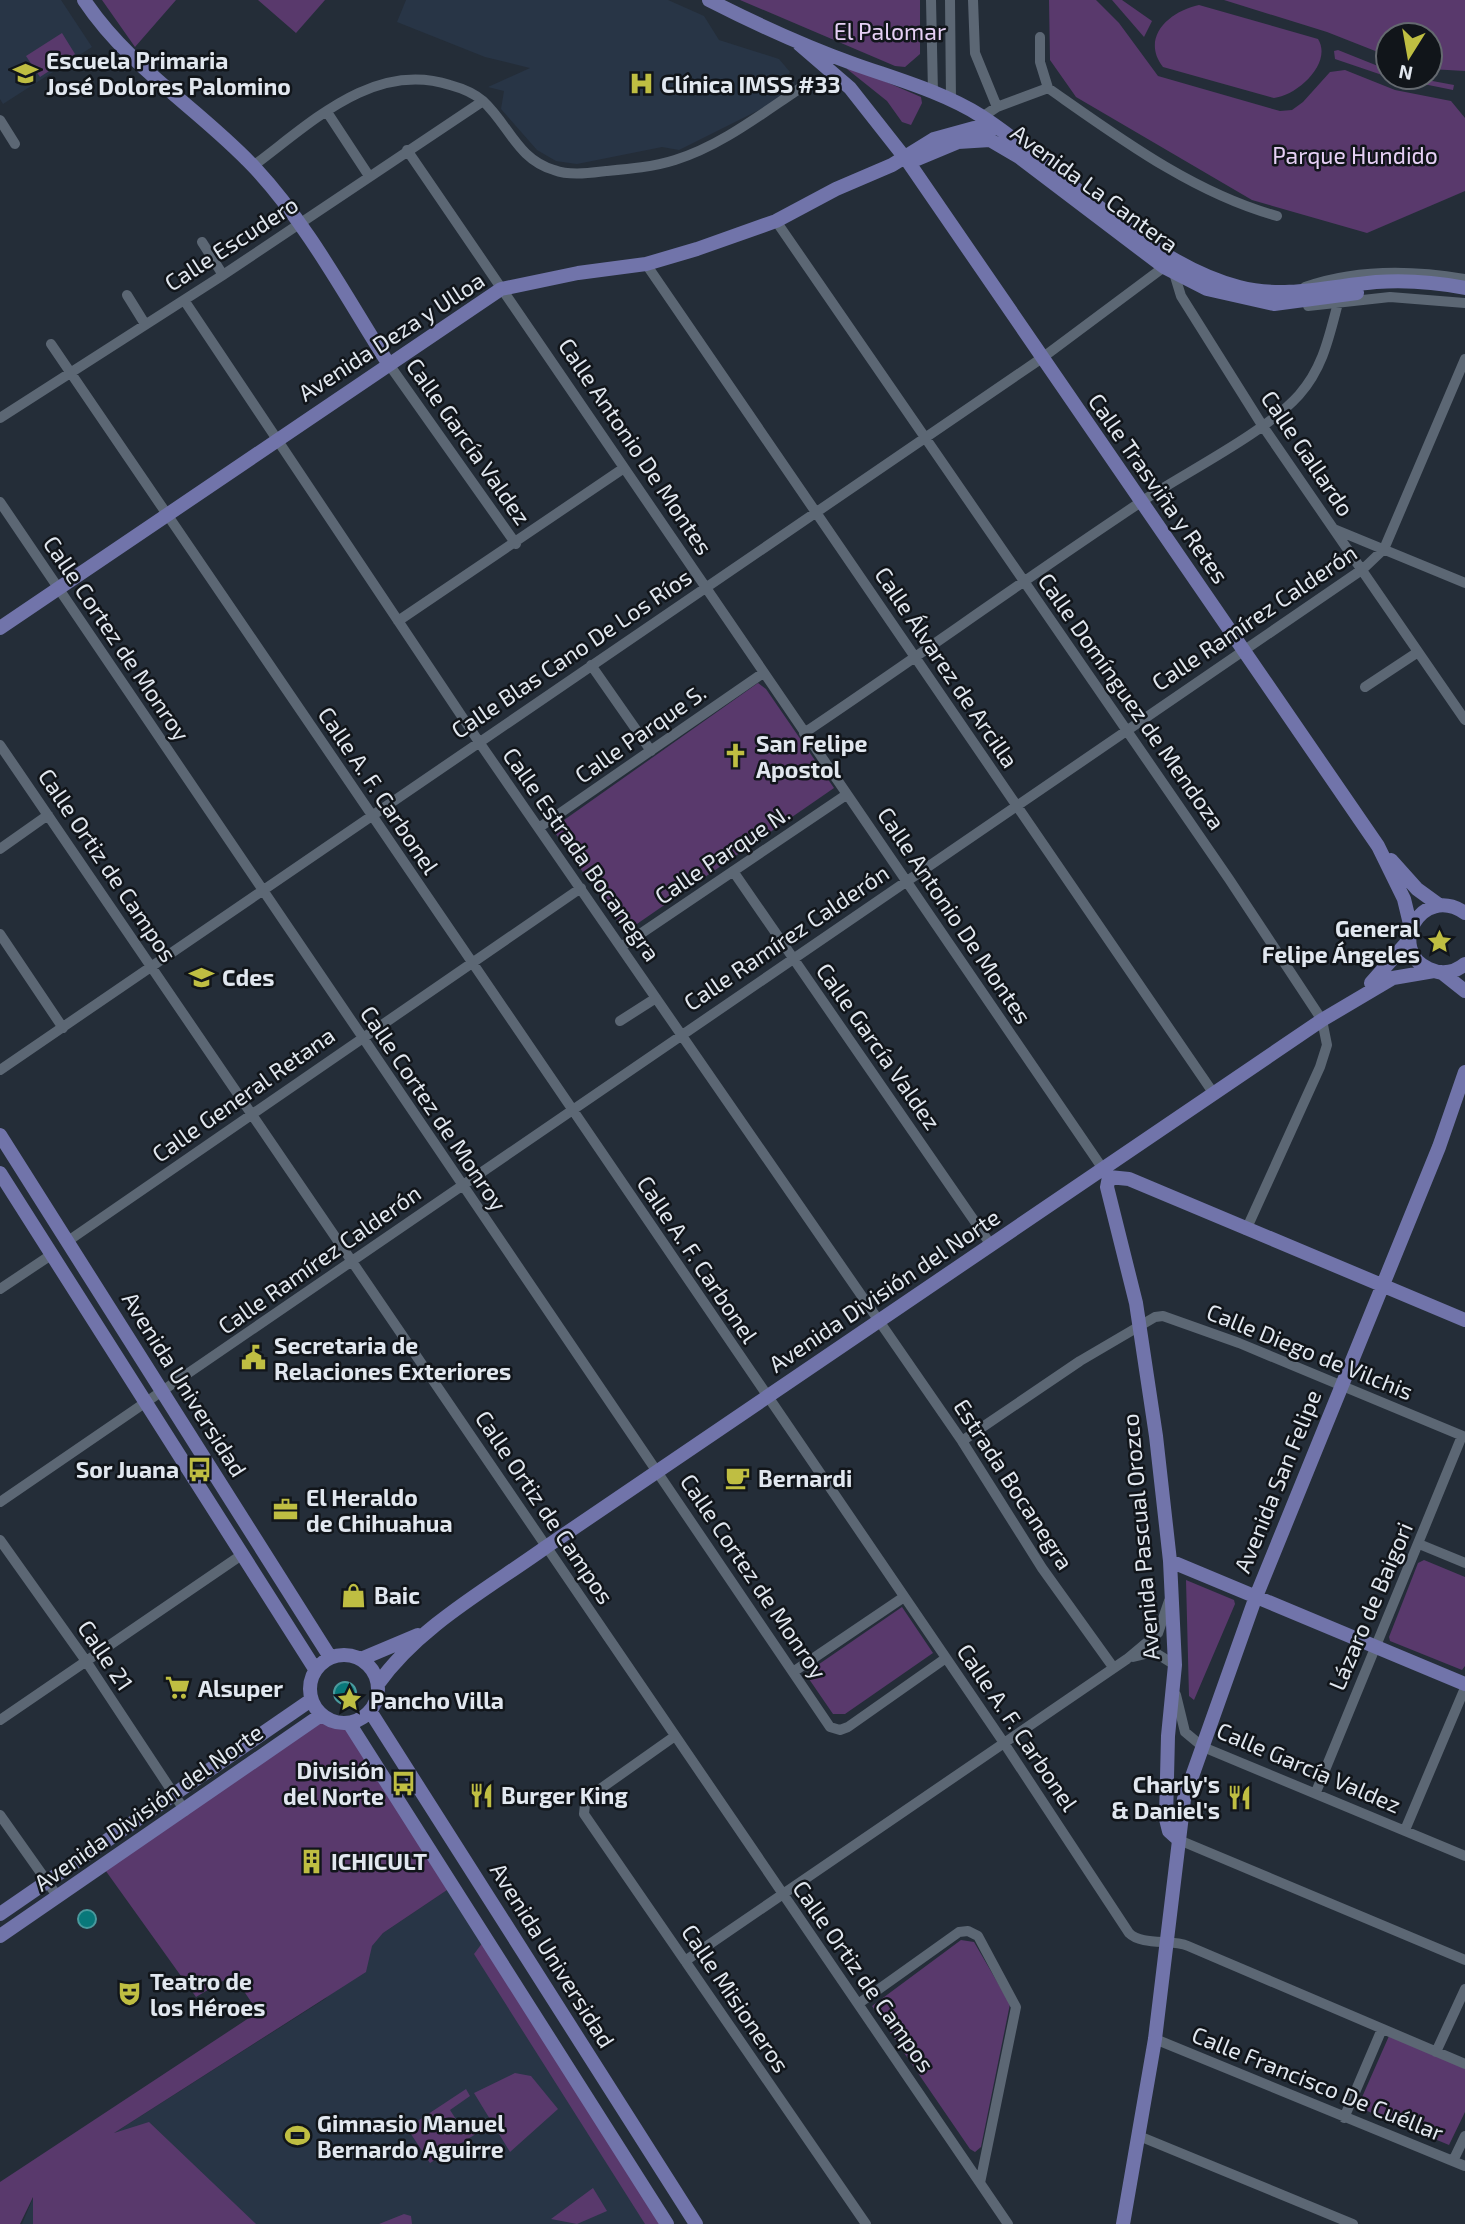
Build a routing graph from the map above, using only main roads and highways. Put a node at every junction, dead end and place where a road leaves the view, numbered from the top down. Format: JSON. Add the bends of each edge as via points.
{"nodes":[{"id":1,"x":84,"y":0,"type":"edge"},
{"id":2,"x":709,"y":0,"type":"edge"},
{"id":3,"x":799,"y":44,"type":"junction"},
{"id":4,"x":993,"y":134,"type":"junction"},
{"id":5,"x":906,"y":159,"type":"junction"},
{"id":6,"x":1465,"y":288,"type":"edge"},
{"id":7,"x":1465,"y":295,"type":"edge"},
{"id":8,"x":388,"y":363,"type":"junction"},
{"id":9,"x":0,"y":628,"type":"edge"},
{"id":10,"x":1378,"y":846,"type":"junction"},
{"id":11,"x":1439,"y":905,"type":"junction"},
{"id":12,"x":1465,"y":912,"type":"edge"},
{"id":13,"x":1410,"y":934,"type":"junction"},
{"id":14,"x":1463,"y":967,"type":"edge"},
{"id":15,"x":1437,"y":972,"type":"junction"},
{"id":16,"x":1465,"y":991,"type":"edge"},
{"id":17,"x":1359,"y":996,"type":"junction"},
{"id":18,"x":1465,"y":1072,"type":"edge"},
{"id":19,"x":1465,"y":1096,"type":"edge"},
{"id":20,"x":0,"y":1135,"type":"edge"},
{"id":21,"x":1439,"y":1147,"type":"junction"},
{"id":22,"x":0,"y":1173,"type":"edge"},
{"id":23,"x":1106,"y":1173,"type":"junction"},
{"id":24,"x":1381,"y":1284,"type":"junction"},
{"id":25,"x":1465,"y":1320,"type":"edge"},
{"id":26,"x":1170,"y":1561,"type":"junction"},
{"id":27,"x":1255,"y":1599,"type":"junction"},
{"id":28,"x":437,"y":1625,"type":"junction"},
{"id":29,"x":330,"y":1657,"type":"junction"},
{"id":30,"x":360,"y":1659,"type":"junction"},
{"id":31,"x":315,"y":1669,"type":"junction"},
{"id":32,"x":378,"y":1684,"type":"junction"},
{"id":33,"x":1465,"y":1686,"type":"edge"},
{"id":34,"x":311,"y":1700,"type":"junction"},
{"id":35,"x":370,"y":1712,"type":"junction"},
{"id":36,"x":321,"y":1715,"type":"junction"},
{"id":37,"x":349,"y":1723,"type":"junction"},
{"id":38,"x":1179,"y":1840,"type":"junction"},
{"id":39,"x":0,"y":1914,"type":"edge"},
{"id":40,"x":0,"y":1936,"type":"edge"},
{"id":41,"x":667,"y":2224,"type":"edge"},
{"id":42,"x":696,"y":2224,"type":"edge"},
{"id":43,"x":1123,"y":2224,"type":"edge"}],
"edges":[{"from":1,"to":8,"type":"main road","via":[[129,57],[253,166],[299,224]]},
{"from":2,"to":3,"type":"main road"},
{"from":3,"to":4,"type":"main road","via":[[951,100],[982,117]]},
{"from":3,"to":5,"type":"main road","name":"Calle Trasviña y Retes","via":[[850,88]]},
{"from":4,"to":5,"type":"main road","name":"Avenida Deza y Ulloa","via":[[956,132]]},
{"from":4,"to":6,"type":"main road","via":[[1185,266],[1240,287],[1291,291],[1399,281]]},
{"from":4,"to":7,"type":"main road","name":"Avenida La Cantera","via":[[1169,270],[1207,289],[1274,304],[1378,290]]},
{"from":5,"to":8,"type":"main road","name":"Avenida Deza y Ulloa","via":[[776,221],[708,246],[646,264],[501,289]]},
{"from":5,"to":10,"type":"main road","name":"Calle Trasviña y Retes"},
{"from":8,"to":9,"type":"main road","name":"Avenida Deza y Ulloa"},
{"from":10,"to":11,"type":"main road","name":"Calle Trasviña y Retes","via":[[1417,889]]},
{"from":10,"to":13,"type":"main road","name":"Calle Trasviña y Retes","via":[[1404,900]]},
{"from":11,"to":12,"type":"main road"},
{"from":11,"to":13,"type":"main road","name":"Avenida División del Norte","via":[[1417,917]]},
{"from":13,"to":15,"type":"main road","name":"Calle Trasviña y Retes","via":[[1416,959]]},
{"from":13,"to":17,"type":"main road","name":"Avenida División del Norte","via":[[1391,964]]},
{"from":14,"to":15,"type":"main road","name":"Avenida División del Norte"},
{"from":15,"to":16,"type":"main road"},
{"from":15,"to":17,"type":"main road","name":"Avenida División del Norte","via":[[1394,978]]},
{"from":17,"to":23,"type":"main road","name":"Avenida División del Norte"},
{"from":18,"to":21,"type":"main road","name":"Avenida San Felipe"},
{"from":19,"to":21,"type":"main road","name":"Avenida San Felipe"},
{"from":20,"to":29,"type":"main road","name":"Avenida Universidad"},
{"from":21,"to":24,"type":"main road","name":"Avenida San Felipe"},
{"from":22,"to":31,"type":"main road","name":"Avenida Universidad"},
{"from":23,"to":24,"type":"main road"},
{"from":23,"to":26,"type":"main road","name":"Avenida Pascual Orozco","via":[[1140,1326]]},
{"from":23,"to":28,"type":"main road","name":"Avenida División del Norte","via":[[991,1244]]},
{"from":24,"to":25,"type":"main road"},
{"from":24,"to":27,"type":"main road","name":"Avenida San Felipe"},
{"from":26,"to":27,"type":"main road"},
{"from":26,"to":38,"type":"main road","name":"Avenida Pascual Orozco","via":[[1175,1665],[1166,1819],[1169,1831]]},
{"from":27,"to":33,"type":"main road"},
{"from":27,"to":38,"type":"main road","name":"Avenida San Felipe","via":[[1184,1799]]},
{"from":28,"to":30,"type":"main road","name":"Avenida División del Norte"},
{"from":28,"to":32,"type":"main road","name":"Avenida División del Norte"},
{"from":29,"to":30,"type":"main road","via":[[341,1654]]},
{"from":29,"to":31,"type":"main road"},
{"from":30,"to":32,"type":"main road"},
{"from":31,"to":34,"type":"main road"},
{"from":32,"to":35,"type":"main road"},
{"from":34,"to":36,"type":"main road"},
{"from":34,"to":39,"type":"main road","name":"Avenida División del Norte"},
{"from":35,"to":37,"type":"main road"},
{"from":35,"to":42,"type":"main road","name":"Avenida Universidad"},
{"from":36,"to":37,"type":"main road"},
{"from":36,"to":40,"type":"main road","name":"Avenida División del Norte"},
{"from":37,"to":41,"type":"main road","name":"Avenida Universidad"},
{"from":38,"to":43,"type":"main road","via":[[1155,2039]]}]}
